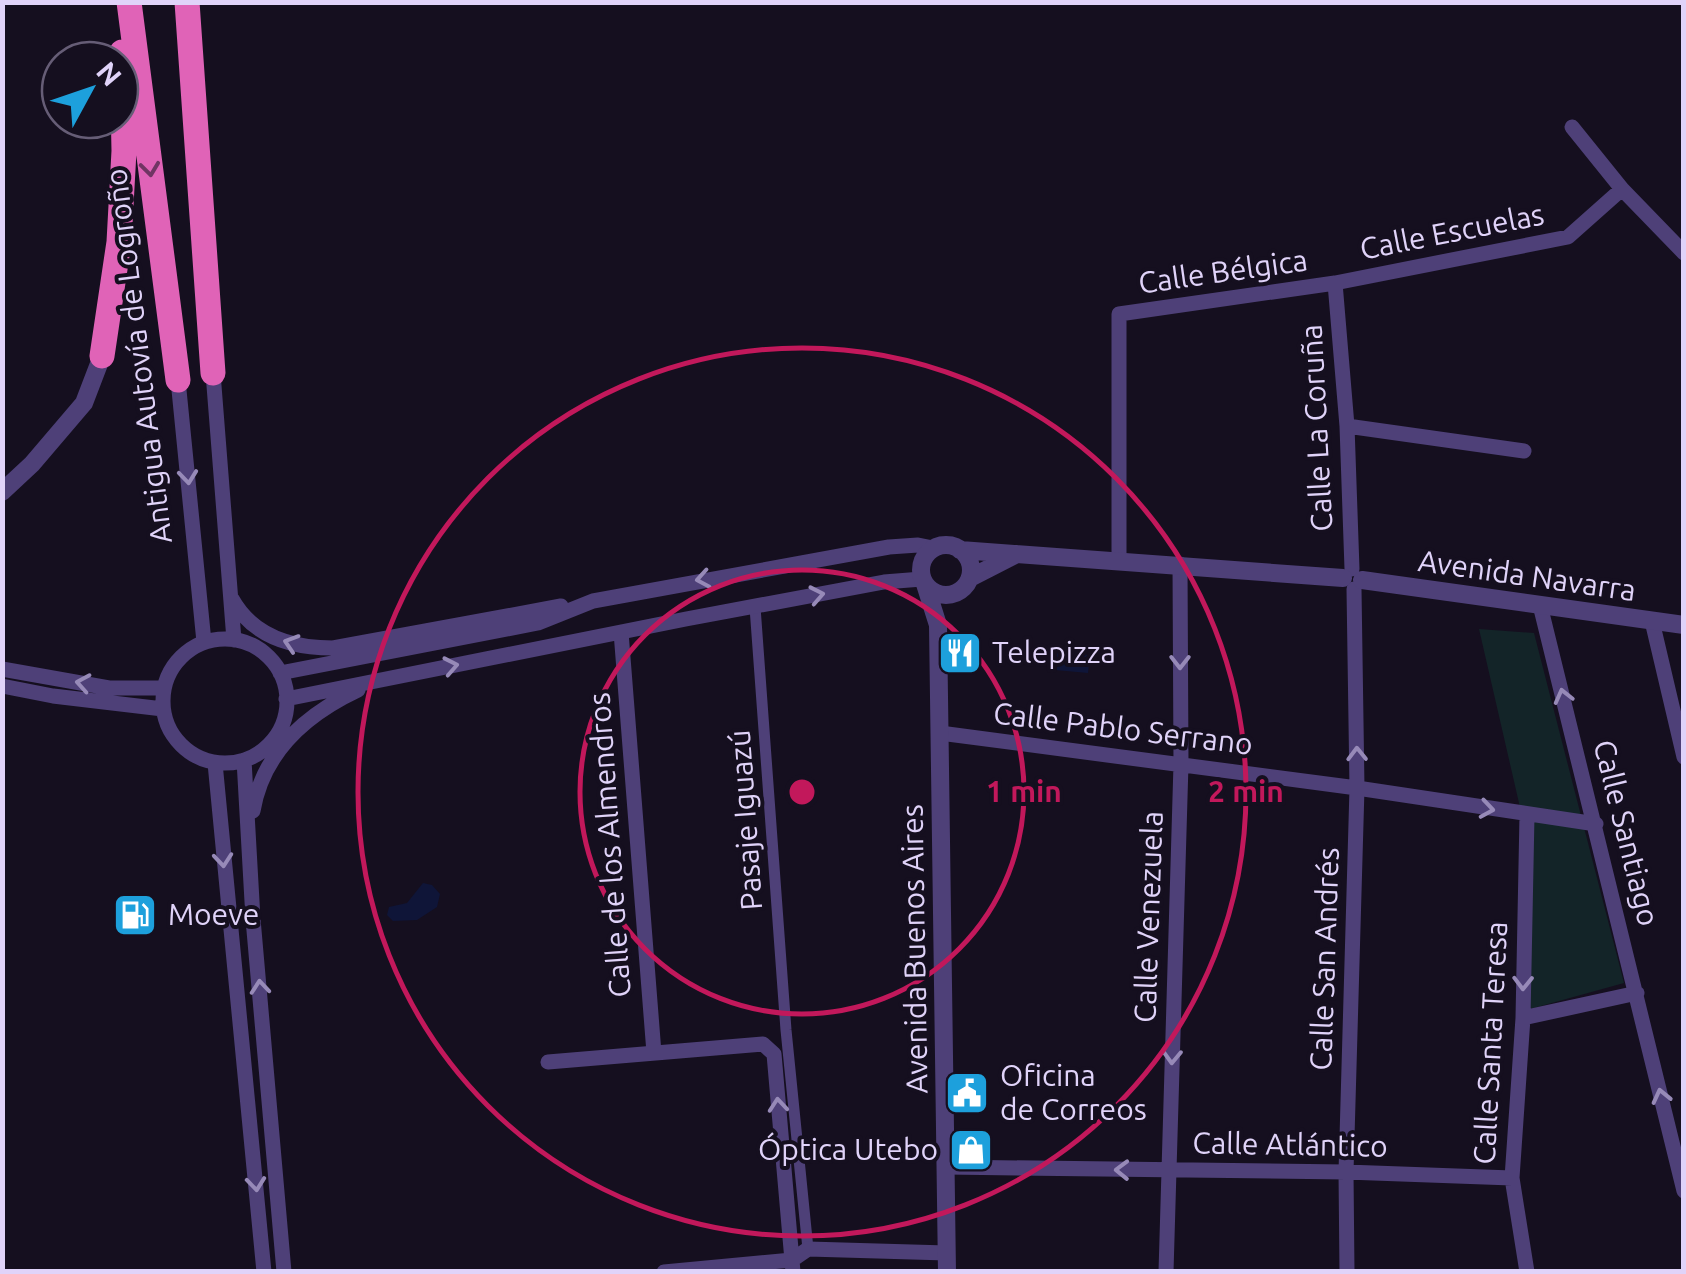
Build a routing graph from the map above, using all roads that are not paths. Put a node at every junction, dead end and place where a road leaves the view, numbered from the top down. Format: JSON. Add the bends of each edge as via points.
{"nodes":[{"id":1,"x":127,"y":2,"type":"edge"},
{"id":2,"x":187,"y":2,"type":"edge"},
{"id":3,"x":1572,"y":127,"type":"dead end"},
{"id":4,"x":1622,"y":188,"type":"junction"},
{"id":5,"x":1684,"y":253,"type":"edge"},
{"id":6,"x":1335,"y":284,"type":"junction"},
{"id":7,"x":102,"y":356,"type":"joint"},
{"id":8,"x":213,"y":373,"type":"joint"},
{"id":9,"x":178,"y":380,"type":"joint"},
{"id":10,"x":1347,"y":426,"type":"junction"},
{"id":11,"x":1524,"y":451,"type":"dead end"},
{"id":12,"x":4,"y":491,"type":"edge"},
{"id":13,"x":933,"y":548,"type":"junction"},
{"id":14,"x":960,"y":550,"type":"junction"},
{"id":15,"x":1022,"y":552,"type":"junction"},
{"id":16,"x":1119,"y":560,"type":"junction"},
{"id":17,"x":1180,"y":564,"type":"junction"},
{"id":18,"x":970,"y":578,"type":"junction"},
{"id":19,"x":1353,"y":579,"type":"junction"},
{"id":20,"x":923,"y":582,"type":"junction"},
{"id":21,"x":954,"y":594,"type":"junction"},
{"id":22,"x":232,"y":599,"type":"junction"},
{"id":23,"x":593,"y":601,"type":"junction"},
{"id":24,"x":1540,"y":606,"type":"junction"},
{"id":25,"x":755,"y":607,"type":"junction"},
{"id":26,"x":1652,"y":621,"type":"junction"},
{"id":27,"x":938,"y":625,"type":"junction"},
{"id":28,"x":1684,"y":626,"type":"edge"},
{"id":29,"x":621,"y":632,"type":"junction"},
{"id":30,"x":234,"y":640,"type":"junction"},
{"id":31,"x":204,"y":642,"type":"junction"},
{"id":32,"x":2,"y":669,"type":"edge"},
{"id":33,"x":280,"y":673,"type":"junction"},
{"id":34,"x":385,"y":679,"type":"junction"},
{"id":35,"x":2,"y":686,"type":"edge"},
{"id":36,"x":164,"y":688,"type":"junction"},
{"id":37,"x":286,"y":699,"type":"junction"},
{"id":38,"x":163,"y":709,"type":"junction"},
{"id":39,"x":940,"y":732,"type":"junction"},
{"id":40,"x":1684,"y":758,"type":"edge"},
{"id":41,"x":244,"y":760,"type":"junction"},
{"id":42,"x":215,"y":763,"type":"junction"},
{"id":43,"x":1180,"y":764,"type":"junction"},
{"id":44,"x":1357,"y":788,"type":"junction"},
{"id":45,"x":1527,"y":815,"type":"junction"},
{"id":46,"x":1596,"y":824,"type":"junction"},
{"id":47,"x":250,"y":834,"type":"junction"},
{"id":48,"x":1637,"y":993,"type":"junction"},
{"id":49,"x":1522,"y":1018,"type":"junction"},
{"id":50,"x":654,"y":1054,"type":"junction"},
{"id":51,"x":548,"y":1062,"type":"dead end"},
{"id":52,"x":946,"y":1167,"type":"junction"},
{"id":53,"x":1169,"y":1170,"type":"junction"},
{"id":54,"x":1346,"y":1172,"type":"junction"},
{"id":55,"x":1512,"y":1178,"type":"junction"},
{"id":56,"x":1684,"y":1191,"type":"edge"},
{"id":57,"x":808,"y":1249,"type":"junction"},
{"id":58,"x":947,"y":1262,"type":"edge"},
{"id":59,"x":792,"y":1266,"type":"edge"},
{"id":60,"x":264,"y":1272,"type":"edge"},
{"id":61,"x":284,"y":1272,"type":"edge"},
{"id":62,"x":664,"y":1272,"type":"edge"},
{"id":63,"x":1166,"y":1272,"type":"edge"},
{"id":64,"x":1347,"y":1272,"type":"edge"},
{"id":65,"x":1527,"y":1272,"type":"edge"}],
"edges":[{"from":1,"to":7,"type":"highway","via":[[119,242]]},
{"from":1,"to":9,"type":"highway","name":"Antigua Autovía de Logroño","one_way":true},
{"from":2,"to":8,"type":"highway"},
{"from":3,"to":4,"type":"street"},
{"from":4,"to":5,"type":"street"},
{"from":4,"to":6,"type":"street","name":"Calle Escuelas","via":[[1568,237]]},
{"from":6,"to":10,"type":"street","name":"Calle La Coruña"},
{"from":6,"to":16,"type":"street","name":"Calle Bélgica","via":[[1119,314]]},
{"from":7,"to":12,"type":"street","via":[[84,403]]},
{"from":8,"to":22,"type":"street"},
{"from":9,"to":31,"type":"street","name":"Antigua Autovía de Logroño","one_way":true},
{"from":10,"to":11,"type":"street"},
{"from":10,"to":19,"type":"street","name":"Calle La Coruña"},
{"from":13,"to":14,"type":"street"},
{"from":13,"to":20,"type":"street","via":[[922,562]]},
{"from":13,"to":23,"type":"street","one_way":true,"via":[[890,546]]},
{"from":14,"to":15,"type":"street","name":"Avenida Navarra"},
{"from":14,"to":18,"type":"street"},
{"from":15,"to":16,"type":"street","name":"Avenida Navarra"},
{"from":15,"to":18,"type":"street"},
{"from":16,"to":17,"type":"street","name":"Avenida Navarra"},
{"from":17,"to":19,"type":"street","name":"Avenida Navarra"},
{"from":17,"to":43,"type":"street","name":"Calle Venezuela","one_way":true},
{"from":18,"to":21,"type":"street"},
{"from":19,"to":24,"type":"street","name":"Avenida Navarra"},
{"from":44,"to":19,"type":"street","name":"Calle San Andrés","one_way":true},
{"from":20,"to":21,"type":"street","via":[[941,595]]},
{"from":25,"to":20,"type":"street","one_way":true,"via":[[884,582]]},
{"from":20,"to":27,"type":"street","name":"Avenida Buenos Aires"},
{"from":21,"to":27,"type":"street","name":"Avenida Buenos Aires"},
{"from":23,"to":22,"type":"street","one_way":true,"via":[[306,648],[252,626]]},
{"from":22,"to":30,"type":"street"},
{"from":23,"to":33,"type":"street","via":[[538,623]]},
{"from":24,"to":26,"type":"street","name":"Avenida Navarra"},
{"from":46,"to":24,"type":"street","name":"Calle Santiago","one_way":true},
{"from":25,"to":29,"type":"street"},
{"from":25,"to":57,"type":"street","name":"Pasaje Iguazú"},
{"from":26,"to":28,"type":"street","name":"Avenida Navarra"},
{"from":26,"to":40,"type":"street"},
{"from":27,"to":39,"type":"street","name":"Avenida Buenos Aires"},
{"from":34,"to":29,"type":"street","one_way":true},
{"from":29,"to":50,"type":"street","name":"Calle de los Almendros"},
{"from":30,"to":31,"type":"street"},
{"from":30,"to":33,"type":"street","via":[[265,653]]},
{"from":31,"to":36,"type":"street","via":[[172,668]]},
{"from":36,"to":32,"type":"street","one_way":true,"via":[[109,688]]},
{"from":33,"to":37,"type":"street"},
{"from":34,"to":37,"type":"street"},
{"from":34,"to":47,"type":"street","via":[[326,706],[282,746],[264,776]]},
{"from":35,"to":38,"type":"street"},
{"from":36,"to":38,"type":"street"},
{"from":37,"to":41,"type":"street","via":[[281,729],[270,745]]},
{"from":38,"to":42,"type":"street","via":[[180,744]]},
{"from":39,"to":43,"type":"street","name":"Calle Pablo Serrano"},
{"from":39,"to":52,"type":"street","name":"Avenida Buenos Aires"},
{"from":41,"to":42,"type":"street"},
{"from":41,"to":47,"type":"street"},
{"from":42,"to":60,"type":"street","one_way":true},
{"from":43,"to":44,"type":"street","name":"Calle Pablo Serrano"},
{"from":43,"to":53,"type":"street","name":"Calle Venezuela","one_way":true},
{"from":44,"to":45,"type":"street","name":"Calle Pablo Serrano","one_way":true},
{"from":44,"to":54,"type":"street","name":"Calle San Andrés"},
{"from":45,"to":46,"type":"street","name":"Calle Pablo Serrano"},
{"from":45,"to":49,"type":"street","name":"Calle Santa Teresa","one_way":true},
{"from":46,"to":48,"type":"street","name":"Calle Santiago"},
{"from":61,"to":47,"type":"street","one_way":true},
{"from":48,"to":49,"type":"street"},
{"from":56,"to":48,"type":"street","name":"Calle Santiago","one_way":true},
{"from":49,"to":55,"type":"street","name":"Calle Santa Teresa"},
{"from":50,"to":51,"type":"street"},
{"from":59,"to":50,"type":"street","one_way":true,"via":[[774,1054],[762,1044]]},
{"from":53,"to":52,"type":"street","name":"Calle Atlántico","one_way":true},
{"from":52,"to":58,"type":"street","name":"Avenida Buenos Aires"},
{"from":53,"to":54,"type":"street","name":"Calle Atlántico"},
{"from":53,"to":63,"type":"street","name":"Calle Venezuela"},
{"from":54,"to":55,"type":"street","name":"Calle Atlántico"},
{"from":54,"to":64,"type":"street","name":"Calle San Andrés"},
{"from":55,"to":65,"type":"street","name":"Calle Santa Teresa"},
{"from":57,"to":58,"type":"street"},
{"from":57,"to":59,"type":"street"},
{"from":59,"to":62,"type":"street"}]}
